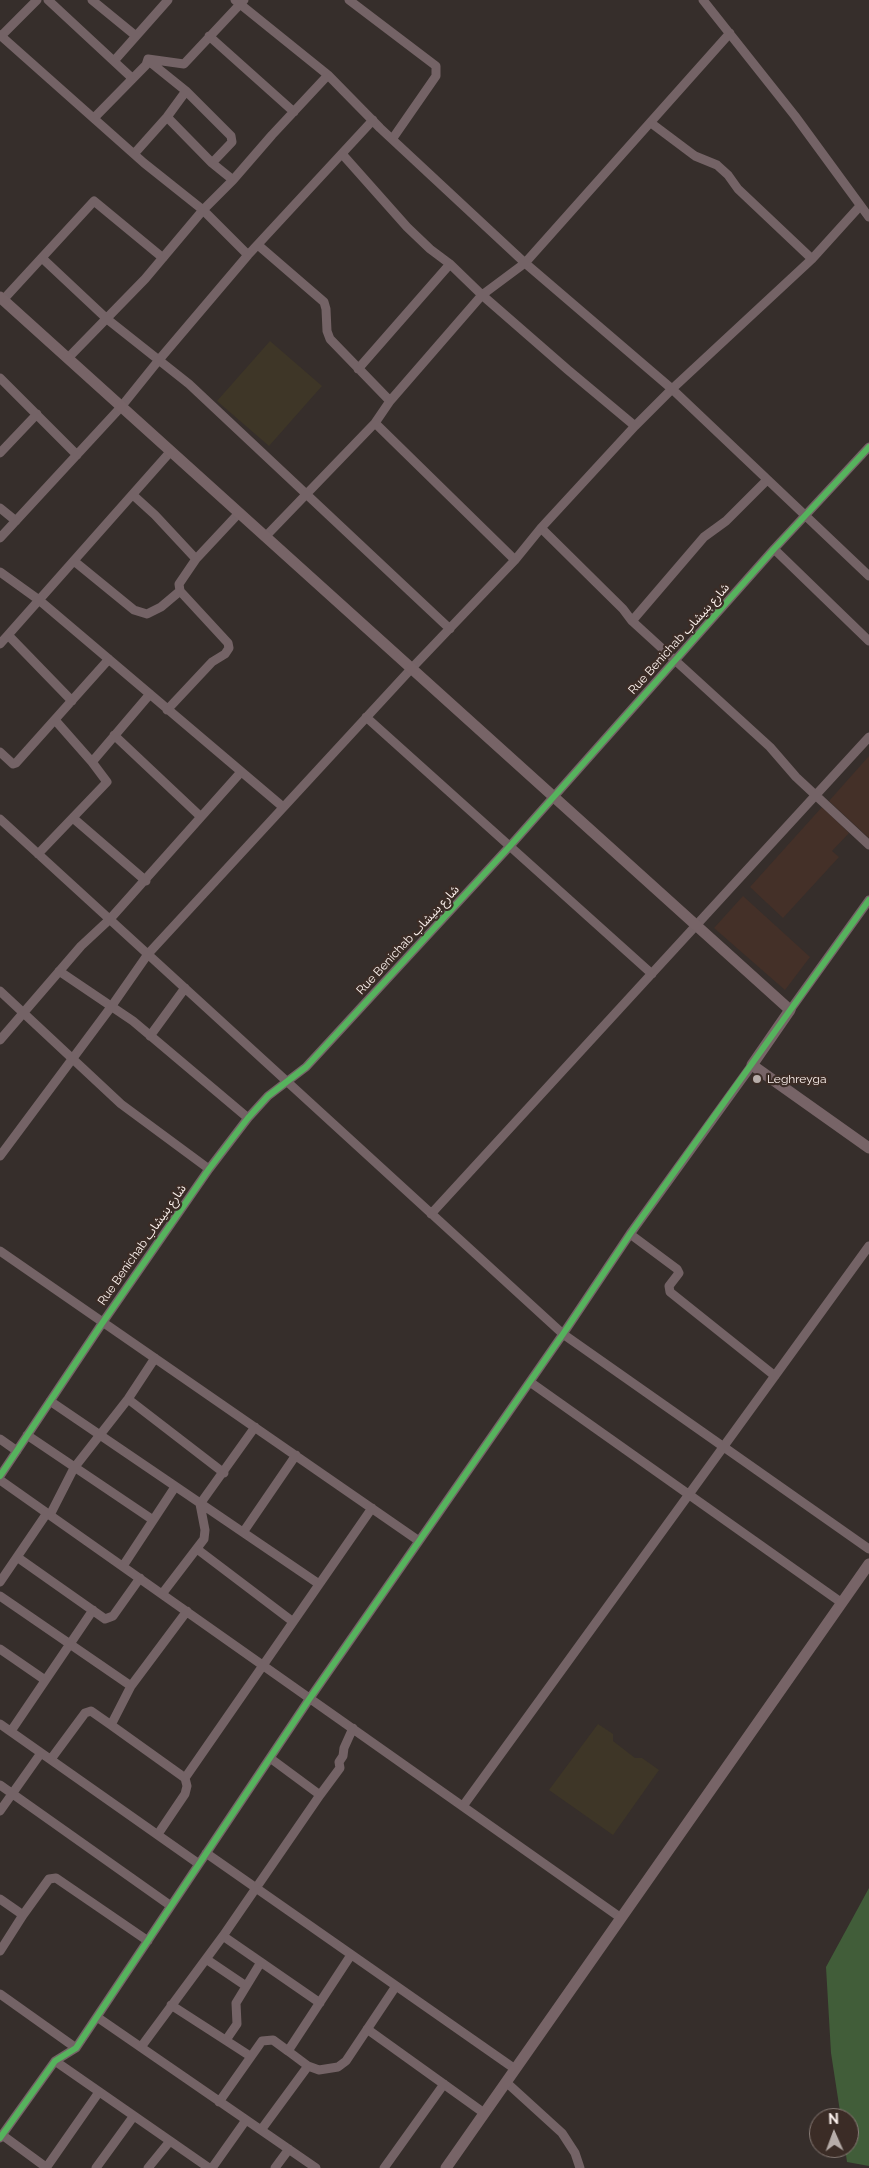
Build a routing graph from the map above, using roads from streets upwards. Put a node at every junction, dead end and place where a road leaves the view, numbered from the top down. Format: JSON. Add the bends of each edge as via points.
{"nodes":[{"id":1,"x":37,"y":0,"type":"edge"},
{"id":2,"x":48,"y":0,"type":"edge"},
{"id":3,"x":92,"y":0,"type":"edge"},
{"id":4,"x":168,"y":0,"type":"edge"},
{"id":5,"x":349,"y":0,"type":"edge"},
{"id":6,"x":703,"y":0,"type":"edge"},
{"id":7,"x":239,"y":2,"type":"edge"},
{"id":8,"x":730,"y":33,"type":"junction"},
{"id":9,"x":1,"y":36,"type":"edge"},
{"id":10,"x":136,"y":36,"type":"junction"},
{"id":11,"x":209,"y":36,"type":"junction"},
{"id":12,"x":148,"y":59,"type":"junction"},
{"id":13,"x":114,"y":61,"type":"junction"},
{"id":14,"x":328,"y":76,"type":"junction"},
{"id":15,"x":132,"y":78,"type":"junction"},
{"id":16,"x":186,"y":91,"type":"junction"},
{"id":17,"x":294,"y":112,"type":"junction"},
{"id":18,"x":167,"y":117,"type":"junction"},
{"id":19,"x":94,"y":118,"type":"junction"},
{"id":20,"x":373,"y":120,"type":"junction"},
{"id":21,"x":651,"y":123,"type":"junction"},
{"id":22,"x":393,"y":138,"type":"junction"},
{"id":23,"x":134,"y":154,"type":"junction"},
{"id":24,"x":343,"y":155,"type":"junction"},
{"id":25,"x":212,"y":163,"type":"junction"},
{"id":26,"x":233,"y":180,"type":"junction"},
{"id":27,"x":860,"y":206,"type":"junction"},
{"id":28,"x":203,"y":210,"type":"junction"},
{"id":29,"x":869,"y":217,"type":"edge"},
{"id":30,"x":258,"y":245,"type":"junction"},
{"id":31,"x":248,"y":256,"type":"junction"},
{"id":32,"x":42,"y":258,"type":"junction"},
{"id":33,"x":163,"y":258,"type":"junction"},
{"id":34,"x":812,"y":259,"type":"junction"},
{"id":35,"x":525,"y":263,"type":"junction"},
{"id":36,"x":450,"y":264,"type":"junction"},
{"id":37,"x":482,"y":295,"type":"junction"},
{"id":38,"x":2,"y":299,"type":"edge"},
{"id":39,"x":107,"y":320,"type":"junction"},
{"id":40,"x":68,"y":358,"type":"junction"},
{"id":41,"x":158,"y":360,"type":"junction"},
{"id":42,"x":358,"y":369,"type":"junction"},
{"id":43,"x":0,"y":378,"type":"edge"},
{"id":44,"x":672,"y":389,"type":"junction"},
{"id":45,"x":390,"y":401,"type":"junction"},
{"id":46,"x":121,"y":407,"type":"junction"},
{"id":47,"x":37,"y":414,"type":"junction"},
{"id":48,"x":375,"y":423,"type":"junction"},
{"id":49,"x":635,"y":426,"type":"junction"},
{"id":50,"x":869,"y":447,"type":"edge"},
{"id":51,"x":171,"y":451,"type":"junction"},
{"id":52,"x":0,"y":454,"type":"edge"},
{"id":53,"x":77,"y":455,"type":"junction"},
{"id":54,"x":768,"y":480,"type":"junction"},
{"id":55,"x":308,"y":494,"type":"junction"},
{"id":56,"x":133,"y":495,"type":"junction"},
{"id":57,"x":0,"y":508,"type":"edge"},
{"id":58,"x":239,"y":513,"type":"junction"},
{"id":59,"x":806,"y":516,"type":"junction"},
{"id":60,"x":16,"y":521,"type":"junction"},
{"id":61,"x":541,"y":528,"type":"junction"},
{"id":62,"x":265,"y":537,"type":"junction"},
{"id":63,"x":0,"y":538,"type":"edge"},
{"id":64,"x":774,"y":550,"type":"junction"},
{"id":65,"x":196,"y":559,"type":"junction"},
{"id":66,"x":515,"y":560,"type":"junction"},
{"id":67,"x":74,"y":561,"type":"junction"},
{"id":68,"x":0,"y":572,"type":"edge"},
{"id":69,"x":869,"y":576,"type":"edge"},
{"id":70,"x":180,"y":591,"type":"junction"},
{"id":71,"x":39,"y":600,"type":"junction"},
{"id":72,"x":632,"y":621,"type":"junction"},
{"id":73,"x":450,"y":629,"type":"junction"},
{"id":74,"x":8,"y":635,"type":"junction"},
{"id":75,"x":869,"y":641,"type":"edge"},
{"id":76,"x":0,"y":644,"type":"edge"},
{"id":77,"x":109,"y":659,"type":"junction"},
{"id":78,"x":675,"y":661,"type":"junction"},
{"id":79,"x":411,"y":669,"type":"junction"},
{"id":80,"x":150,"y":694,"type":"junction"},
{"id":81,"x":72,"y":701,"type":"junction"},
{"id":82,"x":167,"y":710,"type":"junction"},
{"id":83,"x":366,"y":717,"type":"junction"},
{"id":84,"x":55,"y":720,"type":"junction"},
{"id":85,"x":114,"y":735,"type":"junction"},
{"id":86,"x":869,"y":737,"type":"edge"},
{"id":87,"x":0,"y":752,"type":"edge"},
{"id":88,"x":92,"y":762,"type":"junction"},
{"id":89,"x":241,"y":772,"type":"junction"},
{"id":90,"x":817,"y":795,"type":"junction"},
{"id":91,"x":553,"y":797,"type":"junction"},
{"id":92,"x":283,"y":808,"type":"junction"},
{"id":93,"x":201,"y":816,"type":"junction"},
{"id":94,"x":73,"y":818,"type":"junction"},
{"id":95,"x":0,"y":819,"type":"edge"},
{"id":96,"x":869,"y":845,"type":"edge"},
{"id":97,"x":510,"y":846,"type":"junction"},
{"id":98,"x":38,"y":854,"type":"junction"},
{"id":99,"x":146,"y":881,"type":"junction"},
{"id":100,"x":869,"y":900,"type":"edge"},
{"id":101,"x":110,"y":919,"type":"junction"},
{"id":102,"x":696,"y":926,"type":"junction"},
{"id":103,"x":148,"y":954,"type":"junction"},
{"id":104,"x":59,"y":971,"type":"junction"},
{"id":105,"x":652,"y":974,"type":"junction"},
{"id":106,"x":185,"y":988,"type":"junction"},
{"id":107,"x":0,"y":991,"type":"edge"},
{"id":108,"x":111,"y":1007,"type":"junction"},
{"id":109,"x":790,"y":1010,"type":"junction"},
{"id":110,"x":23,"y":1013,"type":"junction"},
{"id":111,"x":150,"y":1036,"type":"junction"},
{"id":112,"x":0,"y":1040,"type":"edge"},
{"id":113,"x":72,"y":1060,"type":"junction"},
{"id":114,"x":752,"y":1065,"type":"junction"},
{"id":115,"x":286,"y":1083,"type":"junction"},
{"id":116,"x":248,"y":1118,"type":"junction"},
{"id":117,"x":869,"y":1148,"type":"edge"},
{"id":118,"x":0,"y":1156,"type":"edge"},
{"id":119,"x":209,"y":1169,"type":"junction"},
{"id":120,"x":431,"y":1214,"type":"junction"},
{"id":121,"x":630,"y":1234,"type":"junction"},
{"id":122,"x":869,"y":1246,"type":"edge"},
{"id":123,"x":0,"y":1251,"type":"edge"},
{"id":124,"x":103,"y":1322,"type":"junction"},
{"id":125,"x":563,"y":1334,"type":"junction"},
{"id":126,"x":155,"y":1358,"type":"junction"},
{"id":127,"x":775,"y":1376,"type":"junction"},
{"id":128,"x":530,"y":1382,"type":"junction"},
{"id":129,"x":128,"y":1399,"type":"junction"},
{"id":130,"x":50,"y":1401,"type":"junction"},
{"id":131,"x":255,"y":1427,"type":"junction"},
{"id":132,"x":99,"y":1434,"type":"junction"},
{"id":133,"x":27,"y":1435,"type":"junction"},
{"id":134,"x":0,"y":1439,"type":"edge"},
{"id":135,"x":724,"y":1447,"type":"junction"},
{"id":136,"x":17,"y":1451,"type":"junction"},
{"id":137,"x":296,"y":1455,"type":"junction"},
{"id":138,"x":74,"y":1468,"type":"junction"},
{"id":139,"x":224,"y":1473,"type":"junction"},
{"id":140,"x":0,"y":1476,"type":"edge"},
{"id":141,"x":0,"y":1480,"type":"edge"},
{"id":142,"x":174,"y":1487,"type":"junction"},
{"id":143,"x":689,"y":1496,"type":"junction"},
{"id":144,"x":200,"y":1504,"type":"junction"},
{"id":145,"x":372,"y":1508,"type":"junction"},
{"id":146,"x":48,"y":1514,"type":"junction"},
{"id":147,"x":153,"y":1520,"type":"junction"},
{"id":148,"x":244,"y":1531,"type":"junction"},
{"id":149,"x":419,"y":1541,"type":"junction"},
{"id":150,"x":197,"y":1549,"type":"junction"},
{"id":151,"x":869,"y":1550,"type":"edge"},
{"id":152,"x":17,"y":1557,"type":"junction"},
{"id":153,"x":869,"y":1564,"type":"edge"},
{"id":154,"x":123,"y":1566,"type":"junction"},
{"id":155,"x":140,"y":1578,"type":"junction"},
{"id":156,"x":0,"y":1582,"type":"edge"},
{"id":157,"x":319,"y":1584,"type":"junction"},
{"id":158,"x":162,"y":1594,"type":"junction"},
{"id":159,"x":0,"y":1596,"type":"edge"},
{"id":160,"x":842,"y":1602,"type":"junction"},
{"id":161,"x":92,"y":1610,"type":"junction"},
{"id":162,"x":186,"y":1611,"type":"junction"},
{"id":163,"x":292,"y":1621,"type":"junction"},
{"id":164,"x":69,"y":1644,"type":"junction"},
{"id":165,"x":0,"y":1649,"type":"edge"},
{"id":166,"x":263,"y":1664,"type":"junction"},
{"id":167,"x":45,"y":1680,"type":"junction"},
{"id":168,"x":131,"y":1686,"type":"junction"},
{"id":169,"x":310,"y":1698,"type":"junction"},
{"id":170,"x":0,"y":1724,"type":"edge"},
{"id":171,"x":111,"y":1725,"type":"junction"},
{"id":172,"x":353,"y":1728,"type":"junction"},
{"id":173,"x":11,"y":1731,"type":"junction"},
{"id":174,"x":41,"y":1752,"type":"junction"},
{"id":175,"x":270,"y":1758,"type":"junction"},
{"id":176,"x":51,"y":1760,"type":"junction"},
{"id":177,"x":185,"y":1778,"type":"junction"},
{"id":178,"x":0,"y":1785,"type":"edge"},
{"id":179,"x":12,"y":1794,"type":"junction"},
{"id":180,"x":320,"y":1795,"type":"junction"},
{"id":181,"x":463,"y":1806,"type":"junction"},
{"id":182,"x":0,"y":1812,"type":"edge"},
{"id":183,"x":158,"y":1834,"type":"junction"},
{"id":184,"x":206,"y":1853,"type":"junction"},
{"id":185,"x":199,"y":1864,"type":"junction"},
{"id":186,"x":256,"y":1888,"type":"junction"},
{"id":187,"x":0,"y":1899,"type":"edge"},
{"id":188,"x":171,"y":1906,"type":"junction"},
{"id":189,"x":23,"y":1915,"type":"junction"},
{"id":190,"x":621,"y":1918,"type":"junction"},
{"id":191,"x":223,"y":1936,"type":"junction"},
{"id":192,"x":148,"y":1941,"type":"junction"},
{"id":193,"x":0,"y":1951,"type":"edge"},
{"id":194,"x":351,"y":1954,"type":"junction"},
{"id":195,"x":206,"y":1958,"type":"junction"},
{"id":196,"x":261,"y":1962,"type":"junction"},
{"id":197,"x":246,"y":1986,"type":"junction"},
{"id":198,"x":396,"y":1986,"type":"junction"},
{"id":199,"x":0,"y":1994,"type":"edge"},
{"id":200,"x":320,"y":2003,"type":"junction"},
{"id":201,"x":171,"y":2005,"type":"junction"},
{"id":202,"x":97,"y":2017,"type":"junction"},
{"id":203,"x":367,"y":2030,"type":"junction"},
{"id":204,"x":226,"y":2040,"type":"junction"},
{"id":205,"x":141,"y":2047,"type":"junction"},
{"id":206,"x":76,"y":2048,"type":"junction"},
{"id":207,"x":288,"y":2051,"type":"junction"},
{"id":208,"x":250,"y":2056,"type":"junction"},
{"id":209,"x":55,"y":2061,"type":"junction"},
{"id":210,"x":308,"y":2066,"type":"junction"},
{"id":211,"x":515,"y":2069,"type":"junction"},
{"id":212,"x":506,"y":2082,"type":"junction"},
{"id":213,"x":444,"y":2084,"type":"junction"},
{"id":214,"x":99,"y":2092,"type":"junction"},
{"id":215,"x":220,"y":2102,"type":"junction"},
{"id":216,"x":484,"y":2113,"type":"junction"},
{"id":217,"x":134,"y":2116,"type":"junction"},
{"id":218,"x":246,"y":2120,"type":"junction"},
{"id":219,"x":261,"y":2130,"type":"junction"},
{"id":220,"x":2,"y":2131,"type":"edge"},
{"id":221,"x":170,"y":2141,"type":"junction"},
{"id":222,"x":289,"y":2149,"type":"junction"},
{"id":223,"x":47,"y":2168,"type":"edge"},
{"id":224,"x":96,"y":2168,"type":"edge"},
{"id":225,"x":148,"y":2168,"type":"edge"},
{"id":226,"x":211,"y":2168,"type":"edge"},
{"id":227,"x":276,"y":2168,"type":"edge"},
{"id":228,"x":316,"y":2168,"type":"edge"},
{"id":229,"x":384,"y":2168,"type":"edge"},
{"id":230,"x":446,"y":2168,"type":"edge"},
{"id":231,"x":580,"y":2168,"type":"edge"}],
"edges":[{"from":1,"to":9,"type":"street"},
{"from":2,"to":13,"type":"street"},
{"from":3,"to":10,"type":"street"},
{"from":4,"to":10,"type":"street"},
{"from":5,"to":22,"type":"street","via":[[436,66],[436,76]]},
{"from":6,"to":8,"type":"street"},
{"from":7,"to":11,"type":"street"},
{"from":7,"to":14,"type":"street"},
{"from":8,"to":21,"type":"street"},
{"from":8,"to":27,"type":"street"},
{"from":9,"to":19,"type":"street"},
{"from":10,"to":13,"type":"street"},
{"from":11,"to":12,"type":"street","via":[[184,64]]},
{"from":11,"to":17,"type":"street"},
{"from":12,"to":15,"type":"street"},
{"from":12,"to":16,"type":"street"},
{"from":13,"to":15,"type":"street"},
{"from":14,"to":17,"type":"street"},
{"from":14,"to":20,"type":"street"},
{"from":15,"to":19,"type":"street"},
{"from":16,"to":18,"type":"street"},
{"from":16,"to":25,"type":"street","via":[[232,138]]},
{"from":17,"to":26,"type":"street"},
{"from":18,"to":23,"type":"street"},
{"from":18,"to":25,"type":"street"},
{"from":19,"to":23,"type":"street"},
{"from":20,"to":22,"type":"street"},
{"from":20,"to":24,"type":"street"},
{"from":21,"to":34,"type":"street","via":[[695,156],[718,165],[738,189]]},
{"from":21,"to":35,"type":"street"},
{"from":22,"to":35,"type":"street"},
{"from":23,"to":28,"type":"street"},
{"from":24,"to":30,"type":"street"},
{"from":24,"to":36,"type":"street","via":[[407,227]]},
{"from":25,"to":26,"type":"street"},
{"from":26,"to":28,"type":"street"},
{"from":27,"to":29,"type":"street"},
{"from":27,"to":34,"type":"street"},
{"from":28,"to":31,"type":"street"},
{"from":28,"to":33,"type":"street"},
{"from":30,"to":31,"type":"street"},
{"from":30,"to":42,"type":"street","via":[[324,302],[330,339]]},
{"from":31,"to":41,"type":"street"},
{"from":32,"to":33,"type":"street","via":[[94,201]]},
{"from":32,"to":38,"type":"street"},
{"from":32,"to":39,"type":"street"},
{"from":33,"to":39,"type":"street"},
{"from":34,"to":44,"type":"street"},
{"from":35,"to":37,"type":"street"},
{"from":35,"to":44,"type":"street"},
{"from":36,"to":37,"type":"street"},
{"from":36,"to":42,"type":"street"},
{"from":37,"to":45,"type":"street"},
{"from":37,"to":49,"type":"street"},
{"from":38,"to":40,"type":"street"},
{"from":39,"to":40,"type":"street"},
{"from":39,"to":41,"type":"street"},
{"from":40,"to":46,"type":"street"},
{"from":41,"to":46,"type":"street"},
{"from":41,"to":55,"type":"street","via":[[189,384]]},
{"from":42,"to":45,"type":"street"},
{"from":43,"to":47,"type":"street"},
{"from":44,"to":49,"type":"street"},
{"from":44,"to":54,"type":"street"},
{"from":45,"to":48,"type":"street"},
{"from":46,"to":51,"type":"street"},
{"from":46,"to":53,"type":"street"},
{"from":47,"to":52,"type":"street"},
{"from":47,"to":53,"type":"street"},
{"from":48,"to":55,"type":"street"},
{"from":48,"to":66,"type":"street"},
{"from":49,"to":61,"type":"street"},
{"from":50,"to":59,"type":"street","name":"Rue Benichab شارع بنيشاب"},
{"from":51,"to":56,"type":"street"},
{"from":51,"to":58,"type":"street"},
{"from":53,"to":60,"type":"street"},
{"from":54,"to":59,"type":"street"},
{"from":54,"to":72,"type":"street","via":[[726,521],[704,537]]},
{"from":55,"to":62,"type":"street"},
{"from":55,"to":73,"type":"street"},
{"from":56,"to":65,"type":"street"},
{"from":56,"to":67,"type":"street"},
{"from":57,"to":60,"type":"street"},
{"from":58,"to":62,"type":"street"},
{"from":58,"to":65,"type":"street"},
{"from":59,"to":64,"type":"street","name":"Rue Benichab شارع بنيشاب"},
{"from":59,"to":69,"type":"street"},
{"from":60,"to":63,"type":"street"},
{"from":61,"to":66,"type":"street"},
{"from":61,"to":72,"type":"street"},
{"from":62,"to":79,"type":"street"},
{"from":64,"to":75,"type":"street"},
{"from":64,"to":78,"type":"street","name":"Rue Benichab شارع بنيشاب"},
{"from":65,"to":70,"type":"street","via":[[180,580]]},
{"from":66,"to":73,"type":"street"},
{"from":67,"to":70,"type":"street","via":[[134,610],[147,614]]},
{"from":67,"to":71,"type":"street"},
{"from":68,"to":71,"type":"street"},
{"from":70,"to":82,"type":"street","via":[[228,643],[229,648]]},
{"from":71,"to":74,"type":"street"},
{"from":71,"to":77,"type":"street"},
{"from":72,"to":78,"type":"street"},
{"from":73,"to":79,"type":"street"},
{"from":74,"to":76,"type":"street"},
{"from":74,"to":81,"type":"street"},
{"from":77,"to":80,"type":"street"},
{"from":77,"to":81,"type":"street"},
{"from":78,"to":90,"type":"street","via":[[770,747]]},
{"from":78,"to":91,"type":"street","name":"Rue Benichab شارع بنيشاب"},
{"from":79,"to":83,"type":"street"},
{"from":79,"to":91,"type":"street"},
{"from":80,"to":82,"type":"street"},
{"from":80,"to":85,"type":"street"},
{"from":81,"to":84,"type":"street"},
{"from":82,"to":89,"type":"street"},
{"from":83,"to":92,"type":"street"},
{"from":83,"to":97,"type":"street"},
{"from":84,"to":87,"type":"street","via":[[15,764]]},
{"from":84,"to":88,"type":"street"},
{"from":85,"to":88,"type":"street"},
{"from":85,"to":93,"type":"street"},
{"from":86,"to":90,"type":"street"},
{"from":88,"to":94,"type":"street","via":[[107,782]]},
{"from":89,"to":92,"type":"street"},
{"from":89,"to":93,"type":"street"},
{"from":90,"to":96,"type":"street"},
{"from":90,"to":102,"type":"street"},
{"from":91,"to":97,"type":"street","name":"Rue Benichab شارع بنيشاب"},
{"from":91,"to":102,"type":"street"},
{"from":92,"to":103,"type":"street"},
{"from":93,"to":99,"type":"street"},
{"from":94,"to":98,"type":"street"},
{"from":94,"to":99,"type":"street"},
{"from":95,"to":98,"type":"street"},
{"from":97,"to":105,"type":"street"},
{"from":97,"to":115,"type":"street","name":"Rue Benichab شارع بنيشاب","via":[[306,1067]]},
{"from":98,"to":101,"type":"street"},
{"from":99,"to":101,"type":"street"},
{"from":100,"to":109,"type":"street"},
{"from":101,"to":103,"type":"street"},
{"from":101,"to":104,"type":"street"},
{"from":102,"to":105,"type":"street"},
{"from":102,"to":109,"type":"street"},
{"from":103,"to":106,"type":"street"},
{"from":103,"to":108,"type":"street"},
{"from":104,"to":108,"type":"street"},
{"from":104,"to":110,"type":"street"},
{"from":105,"to":120,"type":"street"},
{"from":106,"to":111,"type":"street"},
{"from":106,"to":115,"type":"street"},
{"from":107,"to":110,"type":"street"},
{"from":108,"to":111,"type":"street"},
{"from":108,"to":113,"type":"street"},
{"from":109,"to":114,"type":"street"},
{"from":110,"to":112,"type":"street"},
{"from":110,"to":113,"type":"street"},
{"from":111,"to":116,"type":"street"},
{"from":113,"to":118,"type":"street"},
{"from":113,"to":119,"type":"street","via":[[121,1104]]},
{"from":114,"to":117,"type":"street"},
{"from":114,"to":121,"type":"street"},
{"from":115,"to":116,"type":"street","name":"Rue Benichab شارع بنيشاب","via":[[268,1096]]},
{"from":115,"to":120,"type":"street"},
{"from":116,"to":119,"type":"street","name":"Rue Benichab شارع بنيشاب"},
{"from":119,"to":124,"type":"street","name":"Rue Benichab شارع بنيشاب"},
{"from":120,"to":125,"type":"street"},
{"from":121,"to":125,"type":"street"},
{"from":121,"to":127,"type":"street","via":[[677,1269],[679,1273],[669,1286],[670,1292]]},
{"from":122,"to":127,"type":"street"},
{"from":123,"to":124,"type":"street"},
{"from":124,"to":126,"type":"street"},
{"from":124,"to":130,"type":"street","name":"Rue Benichab شارع بنيشاب"},
{"from":125,"to":128,"type":"street"},
{"from":125,"to":135,"type":"street"},
{"from":126,"to":129,"type":"street"},
{"from":126,"to":131,"type":"street"},
{"from":127,"to":135,"type":"street"},
{"from":128,"to":143,"type":"street"},
{"from":128,"to":149,"type":"street"},
{"from":129,"to":132,"type":"street"},
{"from":129,"to":139,"type":"street"},
{"from":130,"to":132,"type":"street"},
{"from":130,"to":133,"type":"street","name":"Rue Benichab شارع بنيشاب"},
{"from":131,"to":137,"type":"street"},
{"from":131,"to":139,"type":"street"},
{"from":132,"to":138,"type":"street"},
{"from":132,"to":142,"type":"street"},
{"from":133,"to":136,"type":"street","name":"Rue Benichab شارع بنيشاب"},
{"from":133,"to":138,"type":"street"},
{"from":134,"to":136,"type":"street"},
{"from":135,"to":143,"type":"street"},
{"from":135,"to":151,"type":"street"},
{"from":136,"to":140,"type":"street","name":"Rue Benichab شارع بنيشاب"},
{"from":137,"to":145,"type":"street"},
{"from":137,"to":148,"type":"street"},
{"from":138,"to":146,"type":"street"},
{"from":138,"to":147,"type":"street"},
{"from":139,"to":144,"type":"street"},
{"from":141,"to":146,"type":"street"},
{"from":142,"to":144,"type":"street"},
{"from":142,"to":147,"type":"street"},
{"from":143,"to":160,"type":"street"},
{"from":143,"to":181,"type":"street"},
{"from":144,"to":148,"type":"street"},
{"from":144,"to":150,"type":"street","via":[[206,1534]]},
{"from":145,"to":149,"type":"street"},
{"from":145,"to":157,"type":"street"},
{"from":146,"to":152,"type":"street"},
{"from":146,"to":154,"type":"street"},
{"from":147,"to":154,"type":"street"},
{"from":148,"to":157,"type":"street"},
{"from":149,"to":169,"type":"street"},
{"from":150,"to":158,"type":"street"},
{"from":150,"to":163,"type":"street"},
{"from":152,"to":156,"type":"street"},
{"from":152,"to":161,"type":"street"},
{"from":153,"to":160,"type":"street"},
{"from":154,"to":155,"type":"street"},
{"from":155,"to":158,"type":"street"},
{"from":155,"to":161,"type":"street","via":[[111,1618],[106,1619]]},
{"from":157,"to":163,"type":"street"},
{"from":158,"to":162,"type":"street"},
{"from":159,"to":164,"type":"street"},
{"from":160,"to":190,"type":"street"},
{"from":161,"to":164,"type":"street"},
{"from":162,"to":166,"type":"street"},
{"from":162,"to":168,"type":"street"},
{"from":163,"to":166,"type":"street"},
{"from":164,"to":167,"type":"street"},
{"from":164,"to":168,"type":"street"},
{"from":165,"to":167,"type":"street"},
{"from":166,"to":169,"type":"street"},
{"from":166,"to":177,"type":"street"},
{"from":167,"to":173,"type":"street"},
{"from":168,"to":171,"type":"street"},
{"from":169,"to":172,"type":"street"},
{"from":169,"to":175,"type":"street"},
{"from":170,"to":173,"type":"street"},
{"from":171,"to":176,"type":"street","via":[[91,1711],[85,1713]]},
{"from":171,"to":177,"type":"street"},
{"from":172,"to":180,"type":"street","via":[[339,1762],[340,1768]]},
{"from":172,"to":181,"type":"street"},
{"from":173,"to":174,"type":"street"},
{"from":174,"to":176,"type":"street"},
{"from":174,"to":179,"type":"street"},
{"from":175,"to":180,"type":"street"},
{"from":175,"to":184,"type":"street"},
{"from":176,"to":183,"type":"street"},
{"from":177,"to":183,"type":"street","via":[[185,1794]]},
{"from":178,"to":179,"type":"street"},
{"from":179,"to":182,"type":"street"},
{"from":179,"to":188,"type":"street"},
{"from":180,"to":186,"type":"street"},
{"from":181,"to":190,"type":"street"},
{"from":183,"to":185,"type":"street"},
{"from":184,"to":185,"type":"street"},
{"from":184,"to":186,"type":"street"},
{"from":185,"to":188,"type":"street"},
{"from":186,"to":191,"type":"street"},
{"from":186,"to":194,"type":"street"},
{"from":187,"to":189,"type":"street"},
{"from":188,"to":192,"type":"street"},
{"from":189,"to":192,"type":"street","via":[[49,1879],[56,1878]]},
{"from":189,"to":193,"type":"street"},
{"from":190,"to":211,"type":"street"},
{"from":191,"to":195,"type":"street"},
{"from":191,"to":196,"type":"street"},
{"from":192,"to":202,"type":"street"},
{"from":194,"to":198,"type":"street"},
{"from":194,"to":200,"type":"street"},
{"from":195,"to":197,"type":"street"},
{"from":195,"to":201,"type":"street"},
{"from":196,"to":197,"type":"street"},
{"from":196,"to":200,"type":"street"},
{"from":197,"to":204,"type":"street","via":[[236,2003],[237,2024]]},
{"from":198,"to":203,"type":"street"},
{"from":198,"to":211,"type":"street"},
{"from":199,"to":206,"type":"street"},
{"from":200,"to":207,"type":"street"},
{"from":201,"to":204,"type":"street"},
{"from":201,"to":205,"type":"street"},
{"from":202,"to":205,"type":"street"},
{"from":202,"to":206,"type":"street"},
{"from":203,"to":210,"type":"street","via":[[346,2061],[338,2067],[319,2070]]},
{"from":203,"to":213,"type":"street"},
{"from":204,"to":208,"type":"street"},
{"from":205,"to":215,"type":"street"},
{"from":206,"to":209,"type":"street"},
{"from":207,"to":208,"type":"street","via":[[268,2039],[262,2040]]},
{"from":207,"to":210,"type":"street"},
{"from":208,"to":215,"type":"street"},
{"from":209,"to":214,"type":"street"},
{"from":209,"to":220,"type":"street"},
{"from":210,"to":219,"type":"street"},
{"from":211,"to":212,"type":"street"},
{"from":212,"to":216,"type":"street"},
{"from":212,"to":231,"type":"street","via":[[562,2133]]},
{"from":213,"to":216,"type":"street"},
{"from":213,"to":229,"type":"street"},
{"from":214,"to":217,"type":"street"},
{"from":214,"to":223,"type":"street"},
{"from":215,"to":218,"type":"street"},
{"from":216,"to":230,"type":"street"},
{"from":217,"to":221,"type":"street"},
{"from":217,"to":224,"type":"street"},
{"from":218,"to":219,"type":"street"},
{"from":218,"to":226,"type":"street"},
{"from":219,"to":222,"type":"street"},
{"from":220,"to":223,"type":"street"},
{"from":221,"to":225,"type":"street"},
{"from":221,"to":226,"type":"street"},
{"from":222,"to":227,"type":"street"},
{"from":222,"to":228,"type":"street"}]}
